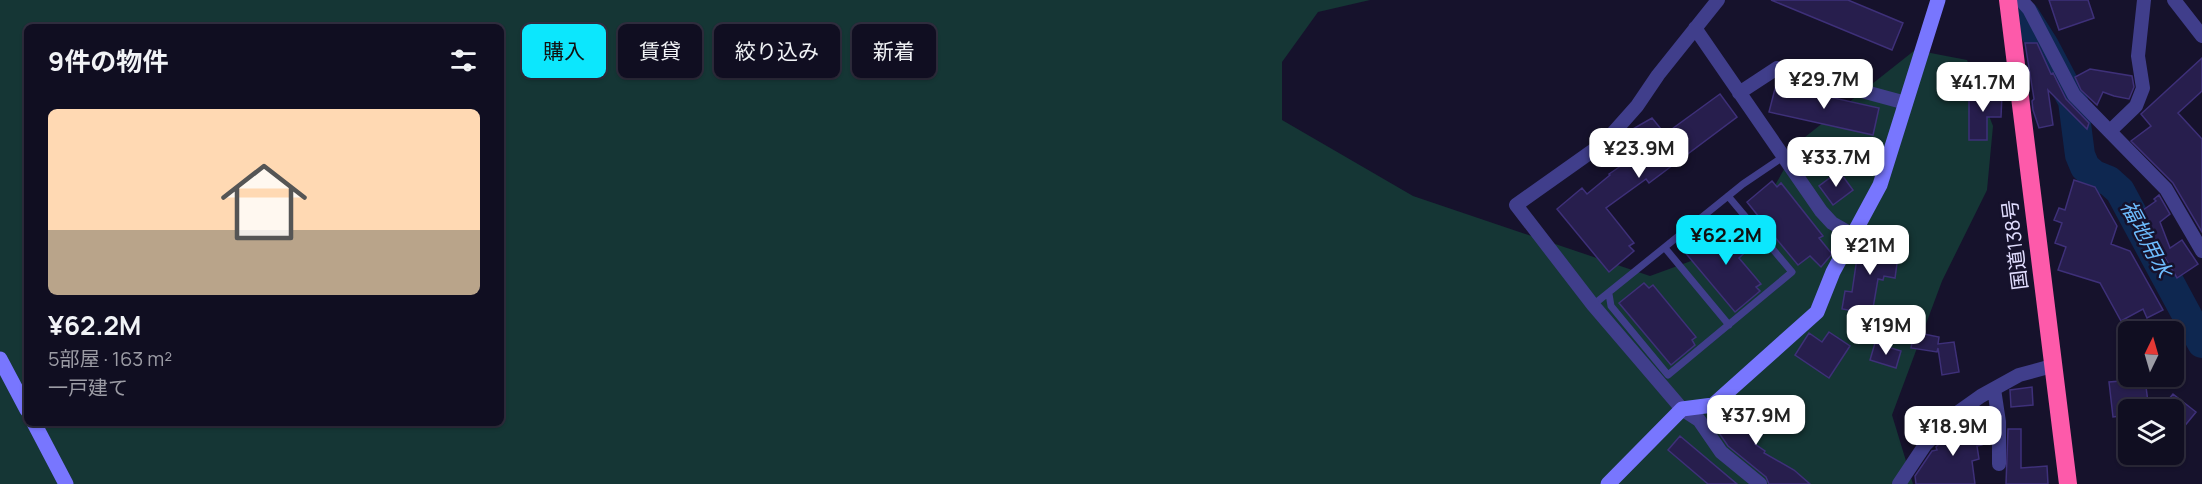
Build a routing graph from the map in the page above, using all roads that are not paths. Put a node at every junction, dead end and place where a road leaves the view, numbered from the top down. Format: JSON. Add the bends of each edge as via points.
{"nodes":[{"id":1,"x":1718,"y":0,"type":"edge"},
{"id":2,"x":1938,"y":0,"type":"edge"},
{"id":3,"x":2007,"y":0,"type":"edge"},
{"id":4,"x":2021,"y":0,"type":"edge"},
{"id":5,"x":2145,"y":0,"type":"edge"},
{"id":6,"x":2174,"y":0,"type":"edge"},
{"id":7,"x":1695,"y":28,"type":"junction"},
{"id":8,"x":2202,"y":36,"type":"edge"},
{"id":9,"x":1739,"y":93,"type":"junction"},
{"id":10,"x":1906,"y":103,"type":"junction"},
{"id":11,"x":2110,"y":131,"type":"junction"},
{"id":12,"x":1783,"y":157,"type":"junction"},
{"id":13,"x":1728,"y":196,"type":"junction"},
{"id":14,"x":1853,"y":235,"type":"junction"},
{"id":15,"x":1665,"y":248,"type":"junction"},
{"id":16,"x":2202,"y":251,"type":"edge"},
{"id":17,"x":1608,"y":294,"type":"junction"},
{"id":18,"x":1593,"y":305,"type":"junction"},
{"id":19,"x":1729,"y":325,"type":"junction"},
{"id":20,"x":0,"y":359,"type":"edge"},
{"id":21,"x":2052,"y":366,"type":"junction"},
{"id":22,"x":1994,"y":389,"type":"junction"},
{"id":23,"x":24,"y":404,"type":"edge"},
{"id":24,"x":1682,"y":410,"type":"junction"},
{"id":25,"x":36,"y":426,"type":"edge"},
{"id":26,"x":1999,"y":464,"type":"dead end"},
{"id":27,"x":66,"y":484,"type":"edge"},
{"id":28,"x":1608,"y":484,"type":"edge"},
{"id":29,"x":1760,"y":484,"type":"edge"},
{"id":30,"x":1899,"y":484,"type":"edge"},
{"id":31,"x":2068,"y":484,"type":"edge"}],
"edges":[{"from":1,"to":7,"type":"street"},
{"from":2,"to":10,"type":"street"},
{"from":3,"to":21,"type":"highway","name":"国道138号"},
{"from":4,"to":11,"type":"street","via":[[2074,95]]},
{"from":5,"to":11,"type":"street","via":[[2138,56],[2143,88],[2136,106]]},
{"from":6,"to":8,"type":"street"},
{"from":7,"to":9,"type":"street"},
{"from":7,"to":18,"type":"street","via":[[1605,142],[1516,205]]},
{"from":9,"to":10,"type":"street","via":[[1777,68]]},
{"from":9,"to":12,"type":"street"},
{"from":10,"to":14,"type":"street","via":[[1880,185]]},
{"from":11,"to":16,"type":"street","via":[[2166,189]]},
{"from":12,"to":13,"type":"lane"},
{"from":12,"to":14,"type":"street","via":[[1832,223]]},
{"from":13,"to":15,"type":"lane"},
{"from":13,"to":19,"type":"lane","via":[[1792,272]]},
{"from":14,"to":24,"type":"street","via":[[1817,312],[1713,405]]},
{"from":15,"to":17,"type":"lane"},
{"from":15,"to":19,"type":"lane"},
{"from":17,"to":18,"type":"lane"},
{"from":17,"to":19,"type":"lane","via":[[1611,306],[1668,375]]},
{"from":18,"to":24,"type":"street"},
{"from":20,"to":23,"type":"street"},
{"from":21,"to":22,"type":"street","via":[[2019,375]]},
{"from":21,"to":31,"type":"highway","name":"国道138号"},
{"from":22,"to":26,"type":"street"},
{"from":22,"to":30,"type":"street","via":[[1957,414],[1925,445]]},
{"from":24,"to":28,"type":"street"},
{"from":24,"to":29,"type":"street","via":[[1699,420],[1721,452]]},
{"from":25,"to":27,"type":"street"}]}
